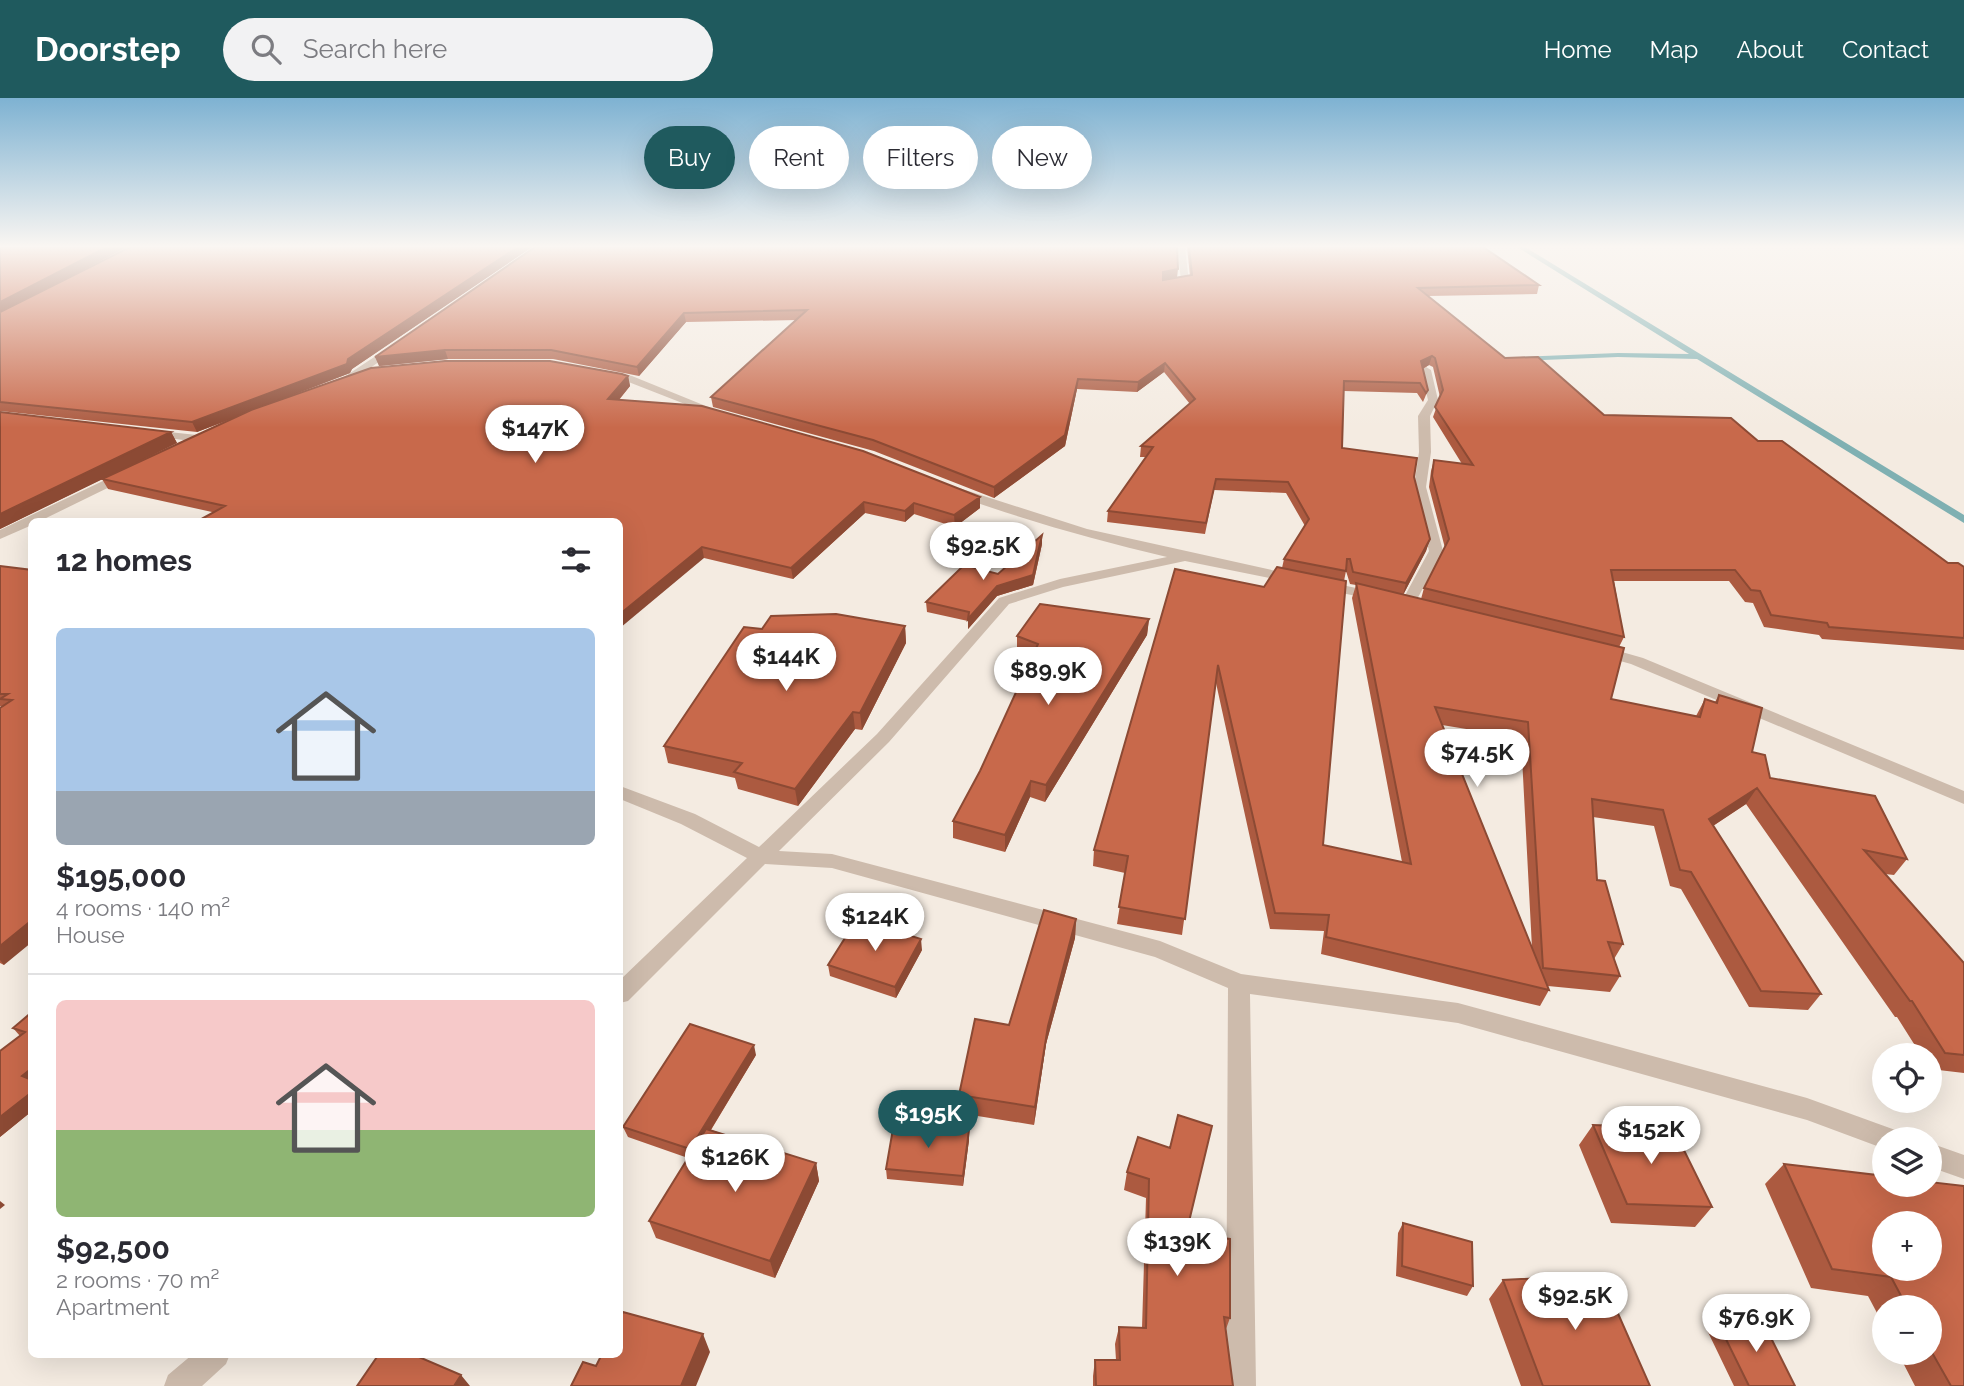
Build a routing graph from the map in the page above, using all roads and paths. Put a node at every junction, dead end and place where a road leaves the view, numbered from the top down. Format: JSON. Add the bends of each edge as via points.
{"nodes":[{"id":1,"x":401,"y":343,"type":"edge"},
{"id":2,"x":1426,"y":370,"type":"edge"},
{"id":3,"x":383,"y":371,"type":"edge"},
{"id":4,"x":595,"y":372,"type":"edge"},
{"id":5,"x":736,"y":419,"type":"edge"},
{"id":6,"x":219,"y":430,"type":"edge"},
{"id":7,"x":142,"y":432,"type":"edge"},
{"id":8,"x":198,"y":439,"type":"junction"},
{"id":9,"x":173,"y":451,"type":"edge"},
{"id":10,"x":136,"y":469,"type":"edge"},
{"id":11,"x":944,"y":486,"type":"edge"},
{"id":12,"x":35,"y":518,"type":"edge"},
{"id":13,"x":28,"y":521,"type":"edge"},
{"id":14,"x":0,"y":535,"type":"edge"},
{"id":15,"x":1185,"y":557,"type":"junction"},
{"id":16,"x":1589,"y":648,"type":"edge"},
{"id":17,"x":623,"y":793,"type":"edge"},
{"id":18,"x":1964,"y":798,"type":"edge"},
{"id":19,"x":761,"y":857,"type":"junction"},
{"id":20,"x":1239,"y":983,"type":"junction"},
{"id":21,"x":623,"y":991,"type":"edge"},
{"id":22,"x":1872,"y":1133,"type":"edge"},
{"id":23,"x":1942,"y":1159,"type":"edge"},
{"id":24,"x":1964,"y":1167,"type":"edge"},
{"id":25,"x":211,"y":1358,"type":"edge"},
{"id":26,"x":179,"y":1386,"type":"edge"},
{"id":27,"x":1241,"y":1386,"type":"edge"}],
"edges":[{"from":1,"to":3,"type":"street","via":[[339,383]]},
{"from":2,"to":15,"type":"street","via":[[1433,400],[1424,416],[1420,487],[1436,551],[1414,604]]},
{"from":4,"to":5,"type":"street","via":[[628,378]]},
{"from":6,"to":8,"type":"street"},
{"from":7,"to":8,"type":"street"},
{"from":8,"to":9,"type":"street"},
{"from":10,"to":12,"type":"street"},
{"from":11,"to":15,"type":"street","via":[[1007,510]]},
{"from":13,"to":14,"type":"street"},
{"from":15,"to":19,"type":"street","via":[[1060,583],[1004,601],[883,738]]},
{"from":16,"to":18,"type":"street","via":[[1637,661]]},
{"from":17,"to":19,"type":"street","via":[[688,819]]},
{"from":19,"to":20,"type":"street","via":[[832,861],[1160,950]]},
{"from":19,"to":21,"type":"street"},
{"from":20,"to":22,"type":"street","via":[[1458,1013],[1807,1109]]},
{"from":20,"to":27,"type":"street"},
{"from":23,"to":24,"type":"street"},
{"from":25,"to":26,"type":"street"}]}
